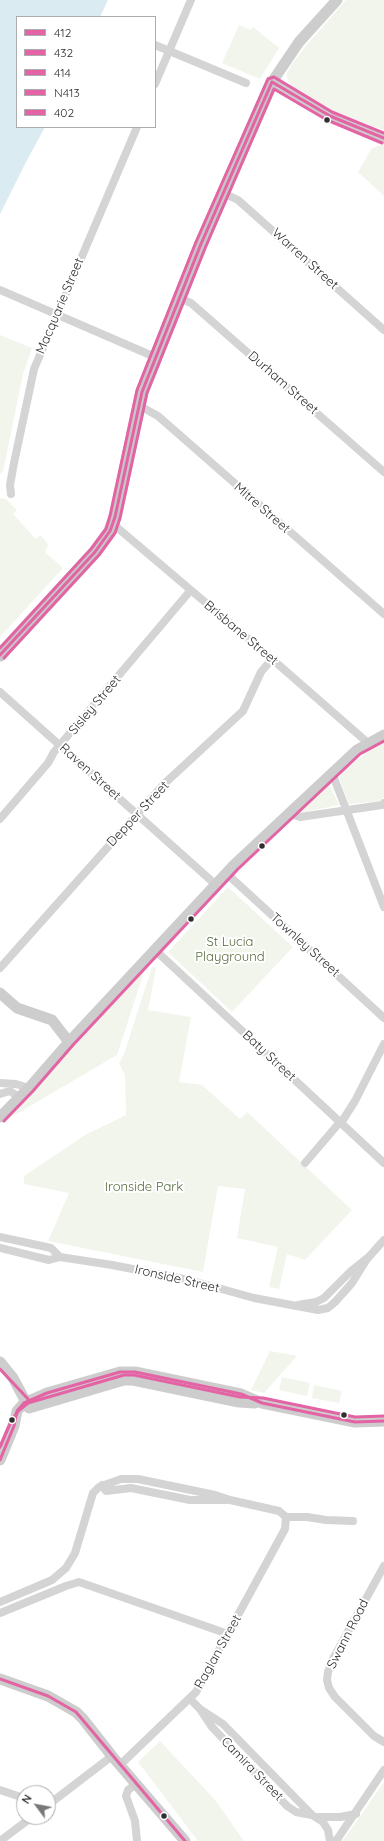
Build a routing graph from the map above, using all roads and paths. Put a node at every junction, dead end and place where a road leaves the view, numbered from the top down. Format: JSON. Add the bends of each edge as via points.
{"nodes":[{"id":1,"x":191,"y":0,"type":"edge"},
{"id":2,"x":336,"y":0,"type":"edge"},
{"id":3,"x":156,"y":45,"type":"edge"},
{"id":4,"x":169,"y":51,"type":"junction"},
{"id":5,"x":156,"y":82,"type":"edge"},
{"id":6,"x":272,"y":82,"type":"junction"},
{"id":7,"x":246,"y":83,"type":"dead end"},
{"id":8,"x":136,"y":128,"type":"edge"},
{"id":9,"x":384,"y":138,"type":"edge"},
{"id":10,"x":223,"y":193,"type":"junction"},
{"id":11,"x":0,"y":290,"type":"edge"},
{"id":12,"x":180,"y":298,"type":"junction"},
{"id":13,"x":56,"y":315,"type":"junction"},
{"id":14,"x":384,"y":330,"type":"edge"},
{"id":15,"x":155,"y":357,"type":"junction"},
{"id":16,"x":138,"y":405,"type":"junction"},
{"id":17,"x":384,"y":472,"type":"edge"},
{"id":18,"x":10,"y":494,"type":"dead end"},
{"id":19,"x":113,"y":524,"type":"junction"},
{"id":20,"x":190,"y":591,"type":"junction"},
{"id":21,"x":384,"y":614,"type":"edge"},
{"id":22,"x":0,"y":655,"type":"edge"},
{"id":23,"x":272,"y":659,"type":"junction"},
{"id":24,"x":0,"y":692,"type":"edge"},
{"id":25,"x":384,"y":735,"type":"edge"},
{"id":26,"x":368,"y":743,"type":"junction"},
{"id":27,"x":60,"y":745,"type":"junction"},
{"id":28,"x":332,"y":774,"type":"junction"},
{"id":29,"x":384,"y":803,"type":"edge"},
{"id":30,"x":347,"y":809,"type":"junction"},
{"id":31,"x":288,"y":813,"type":"junction"},
{"id":32,"x":137,"y":815,"type":"junction"},
{"id":33,"x":0,"y":819,"type":"edge"},
{"id":34,"x":226,"y":873,"type":"junction"},
{"id":35,"x":215,"y":884,"type":"junction"},
{"id":36,"x":384,"y":907,"type":"edge"},
{"id":37,"x":154,"y":949,"type":"junction"},
{"id":38,"x":0,"y":968,"type":"edge"},
{"id":39,"x":0,"y":992,"type":"edge"},
{"id":40,"x":384,"y":1018,"type":"edge"},
{"id":41,"x":69,"y":1042,"type":"junction"},
{"id":42,"x":384,"y":1044,"type":"edge"},
{"id":43,"x":0,"y":1083,"type":"edge"},
{"id":44,"x":30,"y":1088,"type":"junction"},
{"id":45,"x":0,"y":1094,"type":"edge"},
{"id":46,"x":20,"y":1098,"type":"junction"},
{"id":47,"x":1,"y":1112,"type":"edge"},
{"id":48,"x":341,"y":1122,"type":"junction"},
{"id":49,"x":305,"y":1163,"type":"dead end"},
{"id":50,"x":384,"y":1163,"type":"edge"},
{"id":51,"x":0,"y":1236,"type":"edge"},
{"id":52,"x":384,"y":1240,"type":"edge"},
{"id":53,"x":0,"y":1248,"type":"edge"},
{"id":54,"x":60,"y":1257,"type":"junction"},
{"id":55,"x":0,"y":1362,"type":"edge"},
{"id":56,"x":30,"y":1402,"type":"junction"},
{"id":57,"x":384,"y":1421,"type":"edge"},
{"id":58,"x":0,"y":1460,"type":"edge"},
{"id":59,"x":286,"y":1517,"type":"junction"},
{"id":60,"x":353,"y":1521,"type":"dead end"},
{"id":61,"x":384,"y":1566,"type":"edge"},
{"id":62,"x":0,"y":1602,"type":"edge"},
{"id":63,"x":0,"y":1613,"type":"edge"},
{"id":64,"x":228,"y":1634,"type":"junction"},
{"id":65,"x":0,"y":1679,"type":"edge"},
{"id":66,"x":190,"y":1699,"type":"junction"},
{"id":67,"x":374,"y":1736,"type":"junction"},
{"id":68,"x":384,"y":1742,"type":"edge"},
{"id":69,"x":384,"y":1748,"type":"edge"},
{"id":70,"x":112,"y":1756,"type":"junction"},
{"id":71,"x":120,"y":1765,"type":"junction"},
{"id":72,"x":384,"y":1770,"type":"edge"},
{"id":73,"x":136,"y":1784,"type":"junction"},
{"id":74,"x":0,"y":1790,"type":"edge"},
{"id":75,"x":16,"y":1795,"type":"edge"},
{"id":76,"x":56,"y":1799,"type":"edge"},
{"id":77,"x":356,"y":1814,"type":"junction"},
{"id":78,"x":314,"y":1816,"type":"junction"},
{"id":79,"x":21,"y":1825,"type":"edge"},
{"id":80,"x":0,"y":1841,"type":"edge"},
{"id":81,"x":137,"y":1841,"type":"edge"},
{"id":82,"x":184,"y":1841,"type":"edge"},
{"id":83,"x":330,"y":1841,"type":"edge"},
{"id":84,"x":336,"y":1841,"type":"edge"}],
"edges":[{"from":1,"to":4,"type":"street"},
{"from":2,"to":6,"type":"main road","via":[[299,42]]},
{"from":3,"to":4,"type":"street"},
{"from":4,"to":5,"type":"street"},
{"from":4,"to":7,"type":"street"},
{"from":6,"to":9,"type":"main road","via":[[330,116]]},
{"from":6,"to":10,"type":"main road"},
{"from":8,"to":13,"type":"street","name":"Macquarie Street"},
{"from":10,"to":12,"type":"main road"},
{"from":10,"to":14,"type":"street","name":"Warren Street","via":[[238,200]]},
{"from":11,"to":13,"type":"street"},
{"from":12,"to":15,"type":"main road"},
{"from":12,"to":17,"type":"street","name":"Durham Street","via":[[191,303]]},
{"from":13,"to":15,"type":"street"},
{"from":13,"to":18,"type":"street","name":"Macquarie Street","via":[[32,375]]},
{"from":15,"to":16,"type":"main road"},
{"from":16,"to":19,"type":"main road"},
{"from":16,"to":21,"type":"street","name":"Mitre Street","via":[[158,416]]},
{"from":19,"to":20,"type":"street","name":"Brisbane Street"},
{"from":19,"to":22,"type":"main road","via":[[95,552]]},
{"from":20,"to":23,"type":"street","name":"Brisbane Street"},
{"from":20,"to":27,"type":"street","name":"Sisley Street"},
{"from":23,"to":26,"type":"street","name":"Brisbane Street"},
{"from":23,"to":32,"type":"street","name":"Depper Street","via":[[261,672],[243,711],[164,784]]},
{"from":24,"to":27,"type":"street","name":"Raven Street"},
{"from":25,"to":26,"type":"main road"},
{"from":26,"to":28,"type":"main road"},
{"from":27,"to":32,"type":"street","name":"Raven Street"},
{"from":27,"to":33,"type":"street","name":"Sisley Street","via":[[48,763]]},
{"from":28,"to":30,"type":"street"},
{"from":28,"to":31,"type":"main road"},
{"from":29,"to":30,"type":"street"},
{"from":30,"to":31,"type":"street","via":[[300,817]]},
{"from":30,"to":36,"type":"street"},
{"from":31,"to":34,"type":"main road"},
{"from":32,"to":35,"type":"street","name":"Raven Street"},
{"from":32,"to":38,"type":"street","name":"Depper Street"},
{"from":34,"to":35,"type":"main road"},
{"from":34,"to":40,"type":"street","name":"Townley Street"},
{"from":35,"to":37,"type":"main road"},
{"from":37,"to":41,"type":"main road"},
{"from":37,"to":48,"type":"street","name":"Baty Street"},
{"from":39,"to":41,"type":"main road","via":[[17,1008],[52,1020]]},
{"from":41,"to":44,"type":"main road"},
{"from":42,"to":48,"type":"street","via":[[355,1101]]},
{"from":43,"to":44,"type":"street","via":[[15,1083]]},
{"from":44,"to":46,"type":"main road"},
{"from":45,"to":46,"type":"street","via":[[10,1091]]},
{"from":46,"to":47,"type":"main road"},
{"from":48,"to":49,"type":"street"},
{"from":48,"to":50,"type":"street","name":"Baty Street"},
{"from":51,"to":54,"type":"street","name":"Ironside Street","via":[[51,1248]]},
{"from":52,"to":54,"type":"street","name":"Ironside Street","via":[[349,1287],[330,1307],[315,1310],[250,1298],[189,1280]]},
{"from":53,"to":54,"type":"street","name":"Ironside Street","via":[[49,1260]]},
{"from":55,"to":56,"type":"main road"},
{"from":56,"to":57,"type":"main road","via":[[127,1380],[355,1422]]},
{"from":56,"to":58,"type":"main road","via":[[14,1426]]},
{"from":59,"to":60,"type":"street"},
{"from":59,"to":62,"type":"street","via":[[274,1509],[230,1500],[192,1501],[131,1488],[106,1491],[102,1485],[96,1488],[91,1498],[75,1553],[66,1568],[52,1580]]},
{"from":59,"to":64,"type":"street","name":"Raglan Street","via":[[286,1529]]},
{"from":61,"to":67,"type":"street","name":"Swann Road","via":[[333,1659],[328,1678],[328,1685],[333,1694]]},
{"from":63,"to":64,"type":"street","via":[[79,1582]]},
{"from":64,"to":66,"type":"street","name":"Raglan Street"},
{"from":65,"to":70,"type":"main road","via":[[48,1696],[69,1707],[83,1719]]},
{"from":66,"to":71,"type":"street","name":"Raglan Street"},
{"from":66,"to":78,"type":"street","name":"Camira Street","via":[[212,1727],[287,1806],[299,1813]]},
{"from":67,"to":68,"type":"street","name":"Swann Road"},
{"from":67,"to":69,"type":"street","name":"Swann Road"},
{"from":70,"to":71,"type":"main road"},
{"from":70,"to":76,"type":"street"},
{"from":71,"to":73,"type":"main road"},
{"from":72,"to":77,"type":"street"},
{"from":73,"to":81,"type":"street","via":[[128,1790],[126,1796],[135,1821]]},
{"from":73,"to":82,"type":"main road"},
{"from":74,"to":75,"type":"street"},
{"from":77,"to":78,"type":"street","name":"Camira Street","via":[[340,1818]]},
{"from":77,"to":84,"type":"street"},
{"from":78,"to":83,"type":"street","via":[[327,1828]]},
{"from":79,"to":80,"type":"street"}]}
